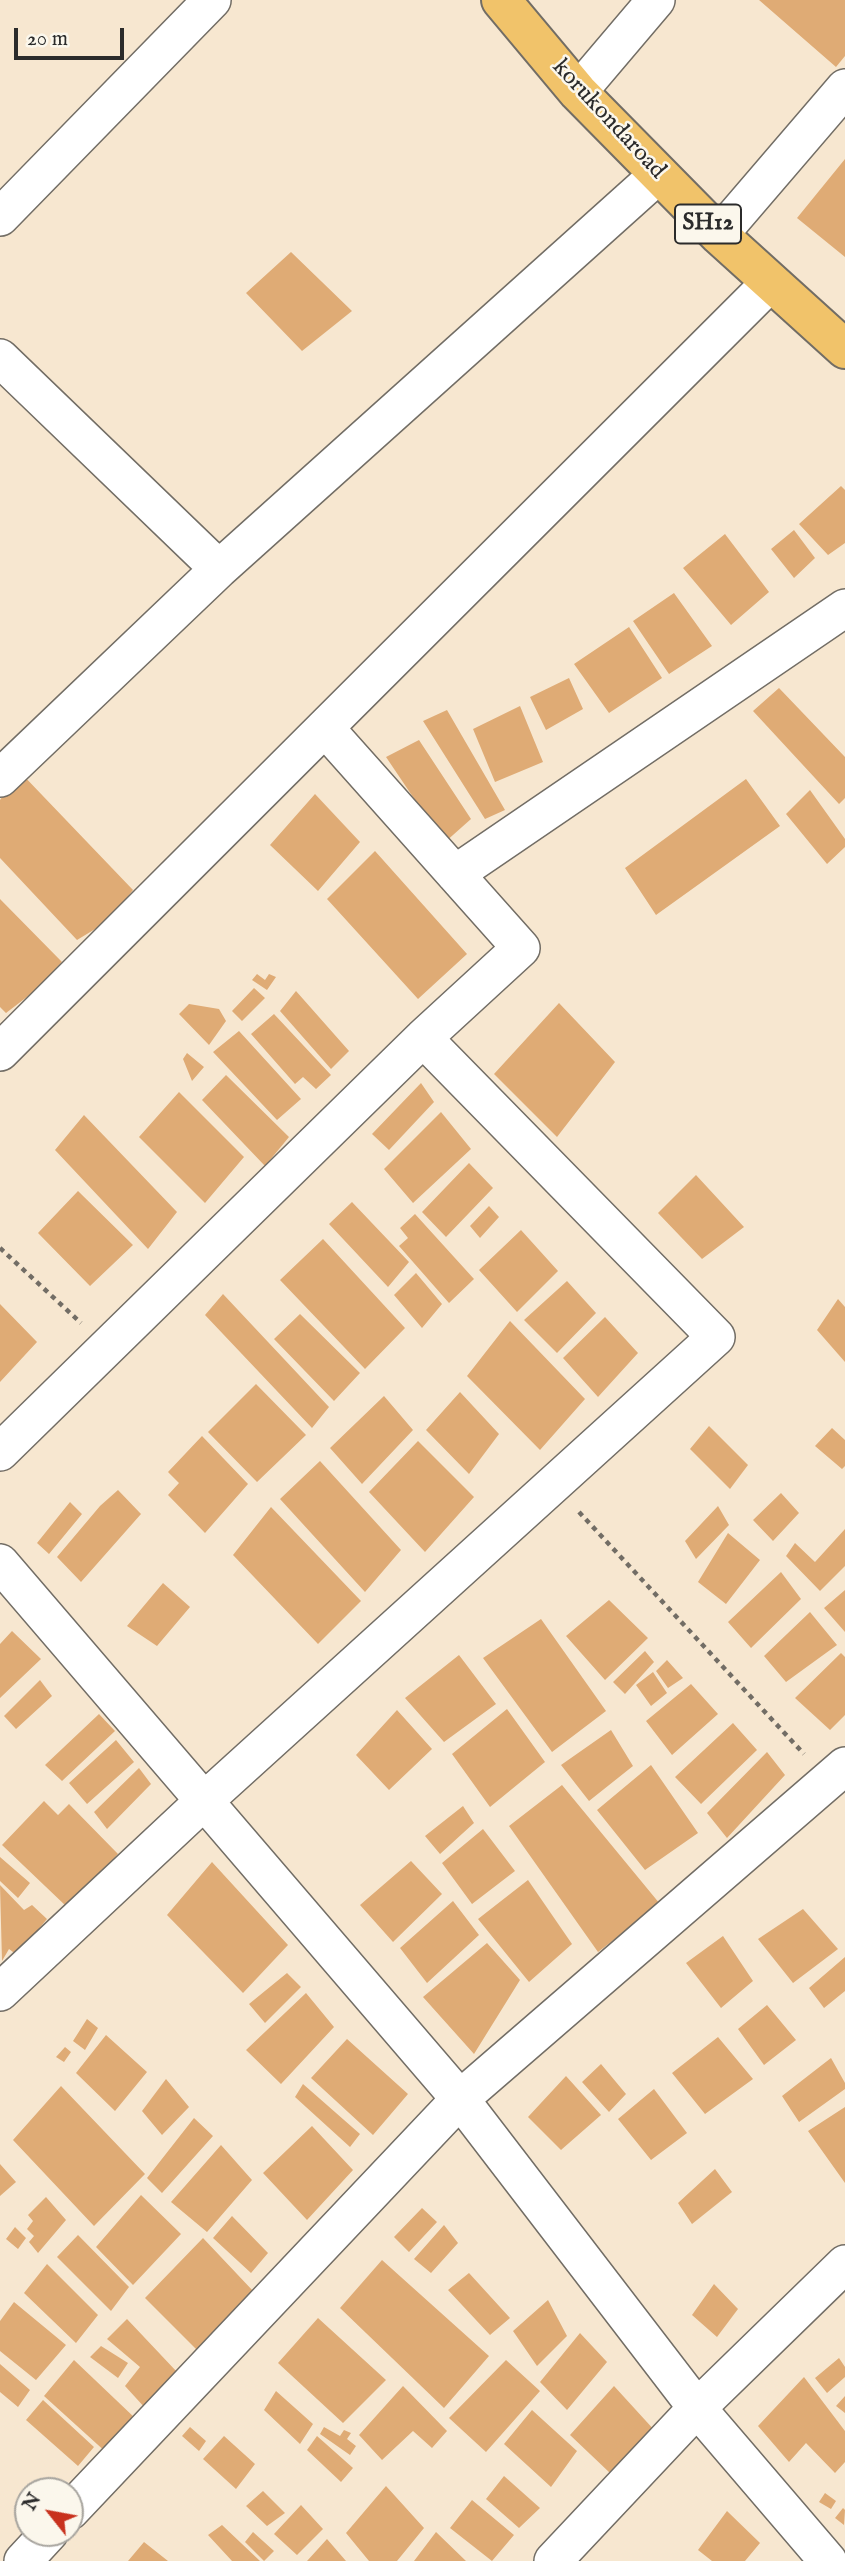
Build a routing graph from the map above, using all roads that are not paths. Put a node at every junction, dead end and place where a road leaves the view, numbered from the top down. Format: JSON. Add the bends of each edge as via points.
{"nodes":[{"id":1,"x":212,"y":0,"type":"edge"},
{"id":2,"x":501,"y":0,"type":"edge"},
{"id":3,"x":656,"y":0,"type":"edge"},
{"id":4,"x":845,"y":88,"type":"edge"},
{"id":5,"x":578,"y":92,"type":"junction"},
{"id":6,"x":659,"y":174,"type":"junction"},
{"id":7,"x":0,"y":216,"type":"edge"},
{"id":8,"x":719,"y":235,"type":"junction"},
{"id":9,"x":771,"y":282,"type":"junction"},
{"id":10,"x":845,"y":349,"type":"edge"},
{"id":11,"x":0,"y":358,"type":"edge"},
{"id":12,"x":219,"y":569,"type":"junction"},
{"id":13,"x":845,"y":608,"type":"edge"},
{"id":14,"x":325,"y":728,"type":"junction"},
{"id":15,"x":0,"y":778,"type":"edge"},
{"id":16,"x":455,"y":874,"type":"junction"},
{"id":17,"x":423,"y":1038,"type":"junction"},
{"id":18,"x":0,"y":1052,"type":"edge"},
{"id":19,"x":0,"y":1452,"type":"edge"},
{"id":20,"x":0,"y":1563,"type":"edge"},
{"id":21,"x":837,"y":1773,"type":"edge"},
{"id":22,"x":204,"y":1801,"type":"junction"},
{"id":23,"x":0,"y":1992,"type":"edge"},
{"id":24,"x":460,"y":2099,"type":"junction"},
{"id":25,"x":845,"y":2264,"type":"edge"},
{"id":26,"x":697,"y":2407,"type":"junction"},
{"id":27,"x":84,"y":2496,"type":"edge"},
{"id":28,"x":36,"y":2547,"type":"edge"},
{"id":29,"x":23,"y":2561,"type":"edge"},
{"id":30,"x":553,"y":2561,"type":"edge"},
{"id":31,"x":828,"y":2561,"type":"edge"}],
"edges":[{"from":1,"to":7,"type":"street"},
{"from":2,"to":5,"type":"main road","name":"korukondaroad","number":"SH12"},
{"from":3,"to":5,"type":"street"},
{"from":4,"to":8,"type":"street"},
{"from":5,"to":6,"type":"main road","name":"korukondaroad","number":"SH12"},
{"from":6,"to":8,"type":"main road","name":"korukondaroad","number":"SH12"},
{"from":6,"to":12,"type":"street"},
{"from":8,"to":9,"type":"main road","name":"korukondaroad","number":"SH12"},
{"from":9,"to":10,"type":"main road","name":"korukondaroad","number":"SH12"},
{"from":9,"to":14,"type":"street"},
{"from":11,"to":12,"type":"street"},
{"from":12,"to":15,"type":"street"},
{"from":13,"to":16,"type":"street"},
{"from":14,"to":16,"type":"street"},
{"from":14,"to":18,"type":"street"},
{"from":16,"to":17,"type":"street","via":[[521,948]]},
{"from":17,"to":19,"type":"street"},
{"from":17,"to":22,"type":"street","via":[[716,1337]]},
{"from":20,"to":22,"type":"street"},
{"from":21,"to":24,"type":"street"},
{"from":22,"to":23,"type":"street"},
{"from":22,"to":24,"type":"street"},
{"from":24,"to":26,"type":"street"},
{"from":24,"to":27,"type":"street"},
{"from":25,"to":26,"type":"street"},
{"from":26,"to":30,"type":"street"},
{"from":26,"to":31,"type":"street"},
{"from":28,"to":29,"type":"street"}]}
